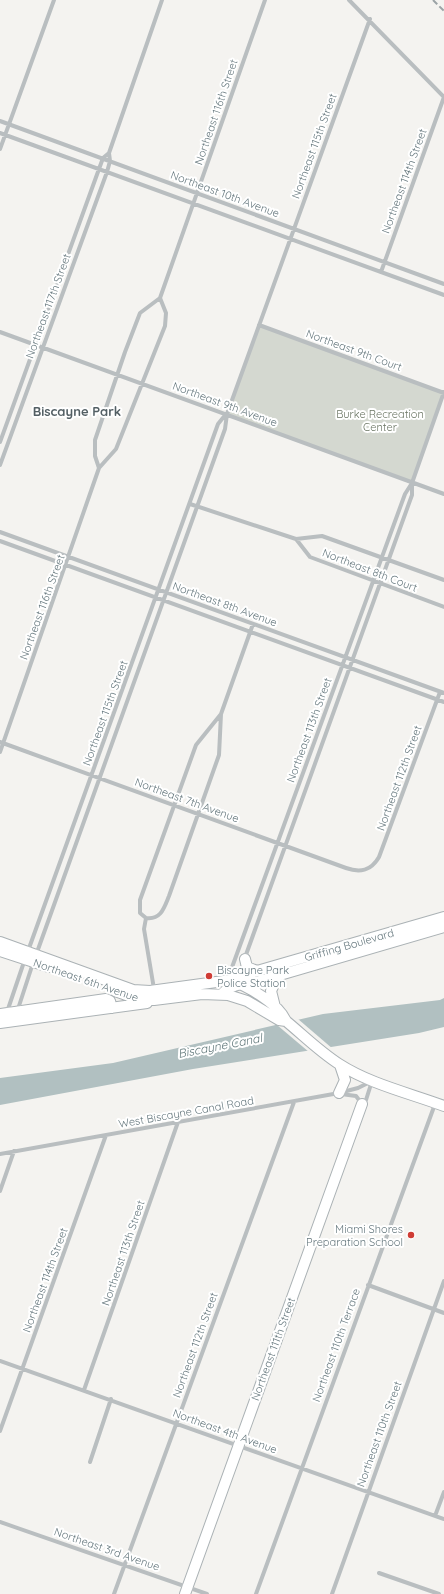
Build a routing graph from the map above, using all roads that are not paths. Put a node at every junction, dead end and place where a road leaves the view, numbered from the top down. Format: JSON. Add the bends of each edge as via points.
{"nodes":[{"id":1,"x":54,"y":0,"type":"edge"},
{"id":2,"x":162,"y":0,"type":"edge"},
{"id":3,"x":265,"y":0,"type":"edge"},
{"id":4,"x":349,"y":0,"type":"edge"},
{"id":5,"x":370,"y":19,"type":"junction"},
{"id":6,"x":444,"y":97,"type":"edge"},
{"id":7,"x":0,"y":121,"type":"edge"},
{"id":8,"x":10,"y":125,"type":"junction"},
{"id":9,"x":0,"y":133,"type":"edge"},
{"id":10,"x":6,"y":135,"type":"junction"},
{"id":11,"x":0,"y":149,"type":"edge"},
{"id":12,"x":109,"y":153,"type":"junction"},
{"id":13,"x":103,"y":158,"type":"junction"},
{"id":14,"x":110,"y":161,"type":"junction"},
{"id":15,"x":99,"y":169,"type":"junction"},
{"id":16,"x":107,"y":172,"type":"junction"},
{"id":17,"x":197,"y":194,"type":"junction"},
{"id":18,"x":194,"y":203,"type":"junction"},
{"id":19,"x":294,"y":228,"type":"junction"},
{"id":20,"x":290,"y":239,"type":"junction"},
{"id":21,"x":384,"y":261,"type":"junction"},
{"id":22,"x":381,"y":272,"type":"junction"},
{"id":23,"x":444,"y":284,"type":"edge"},
{"id":24,"x":444,"y":295,"type":"edge"},
{"id":25,"x":160,"y":298,"type":"junction"},
{"id":26,"x":259,"y":325,"type":"junction"},
{"id":27,"x":0,"y":332,"type":"edge"},
{"id":28,"x":34,"y":345,"type":"junction"},
{"id":29,"x":43,"y":348,"type":"junction"},
{"id":30,"x":119,"y":374,"type":"junction"},
{"id":31,"x":143,"y":384,"type":"junction"},
{"id":32,"x":444,"y":392,"type":"edge"},
{"id":33,"x":227,"y":414,"type":"junction"},
{"id":34,"x":0,"y":442,"type":"edge"},
{"id":35,"x":0,"y":465,"type":"edge"},
{"id":36,"x":99,"y":468,"type":"junction"},
{"id":37,"x":412,"y":483,"type":"junction"},
{"id":38,"x":444,"y":494,"type":"edge"},
{"id":39,"x":190,"y":504,"type":"junction"},
{"id":40,"x":197,"y":506,"type":"junction"},
{"id":41,"x":0,"y":532,"type":"edge"},
{"id":42,"x":296,"y":539,"type":"junction"},
{"id":43,"x":0,"y":542,"type":"edge"},
{"id":44,"x":382,"y":557,"type":"junction"},
{"id":45,"x":69,"y":558,"type":"junction"},
{"id":46,"x":389,"y":560,"type":"junction"},
{"id":47,"x":66,"y":566,"type":"junction"},
{"id":48,"x":444,"y":580,"type":"edge"},
{"id":49,"x":373,"y":581,"type":"junction"},
{"id":50,"x":380,"y":584,"type":"junction"},
{"id":51,"x":159,"y":590,"type":"junction"},
{"id":52,"x":166,"y":593,"type":"junction"},
{"id":53,"x":155,"y":599,"type":"junction"},
{"id":54,"x":163,"y":602,"type":"junction"},
{"id":55,"x":444,"y":607,"type":"edge"},
{"id":56,"x":253,"y":624,"type":"junction"},
{"id":57,"x":250,"y":633,"type":"junction"},
{"id":58,"x":345,"y":657,"type":"junction"},
{"id":59,"x":352,"y":660,"type":"junction"},
{"id":60,"x":342,"y":666,"type":"junction"},
{"id":61,"x":349,"y":668,"type":"junction"},
{"id":62,"x":404,"y":679,"type":"junction"},
{"id":63,"x":401,"y":687,"type":"junction"},
{"id":64,"x":442,"y":693,"type":"edge"},
{"id":65,"x":437,"y":700,"type":"junction"},
{"id":66,"x":444,"y":702,"type":"edge"},
{"id":67,"x":221,"y":714,"type":"junction"},
{"id":68,"x":2,"y":742,"type":"edge"},
{"id":69,"x":0,"y":752,"type":"edge"},
{"id":70,"x":92,"y":775,"type":"junction"},
{"id":71,"x":100,"y":778,"type":"junction"},
{"id":72,"x":173,"y":805,"type":"junction"},
{"id":73,"x":198,"y":814,"type":"junction"},
{"id":74,"x":278,"y":842,"type":"junction"},
{"id":75,"x":285,"y":845,"type":"junction"},
{"id":76,"x":369,"y":868,"type":"joint"},
{"id":77,"x":444,"y":917,"type":"edge"},
{"id":78,"x":146,"y":918,"type":"junction"},
{"id":79,"x":444,"y":927,"type":"edge"},
{"id":80,"x":0,"y":942,"type":"edge"},
{"id":81,"x":367,"y":945,"type":"junction"},
{"id":82,"x":0,"y":951,"type":"edge"},
{"id":83,"x":30,"y":957,"type":"junction"},
{"id":84,"x":245,"y":959,"type":"junction"},
{"id":85,"x":257,"y":971,"type":"junction"},
{"id":86,"x":278,"y":975,"type":"junction"},
{"id":87,"x":237,"y":982,"type":"junction"},
{"id":88,"x":137,"y":991,"type":"joint"},
{"id":89,"x":222,"y":994,"type":"junction"},
{"id":90,"x":153,"y":995,"type":"junction"},
{"id":91,"x":246,"y":1000,"type":"junction"},
{"id":92,"x":275,"y":1007,"type":"junction"},
{"id":93,"x":8,"y":1017,"type":"edge"},
{"id":94,"x":286,"y":1021,"type":"junction"},
{"id":95,"x":340,"y":1065,"type":"junction"},
{"id":96,"x":372,"y":1080,"type":"junction"},
{"id":97,"x":339,"y":1093,"type":"junction"},
{"id":98,"x":294,"y":1102,"type":"junction"},
{"id":99,"x":362,"y":1104,"type":"junction"},
{"id":100,"x":440,"y":1104,"type":"edge"},
{"id":101,"x":178,"y":1122,"type":"junction"},
{"id":102,"x":106,"y":1136,"type":"junction"},
{"id":103,"x":14,"y":1151,"type":"junction"},
{"id":104,"x":0,"y":1154,"type":"edge"},
{"id":105,"x":0,"y":1191,"type":"edge"},
{"id":106,"x":444,"y":1281,"type":"edge"},
{"id":107,"x":368,"y":1285,"type":"junction"},
{"id":108,"x":434,"y":1309,"type":"junction"},
{"id":109,"x":444,"y":1313,"type":"edge"},
{"id":110,"x":0,"y":1361,"type":"edge"},
{"id":111,"x":22,"y":1369,"type":"junction"},
{"id":112,"x":84,"y":1390,"type":"junction"},
{"id":113,"x":111,"y":1399,"type":"junction"},
{"id":114,"x":176,"y":1423,"type":"junction"},
{"id":115,"x":0,"y":1431,"type":"edge"},
{"id":116,"x":239,"y":1445,"type":"junction"},
{"id":117,"x":90,"y":1462,"type":"dead end"},
{"id":118,"x":301,"y":1469,"type":"junction"},
{"id":119,"x":444,"y":1492,"type":"edge"},
{"id":120,"x":368,"y":1493,"type":"junction"},
{"id":121,"x":435,"y":1516,"type":"junction"},
{"id":122,"x":444,"y":1519,"type":"edge"},
{"id":123,"x":0,"y":1522,"type":"edge"},
{"id":124,"x":125,"y":1565,"type":"junction"},
{"id":125,"x":379,"y":1573,"type":"dead end"},
{"id":126,"x":186,"y":1590,"type":"edge"},
{"id":127,"x":114,"y":1594,"type":"edge"},
{"id":128,"x":207,"y":1594,"type":"edge"},
{"id":129,"x":256,"y":1594,"type":"edge"},
{"id":130,"x":332,"y":1594,"type":"edge"},
{"id":131,"x":439,"y":1594,"type":"edge"}],
"edges":[{"from":1,"to":8,"type":"street"},
{"from":2,"to":12,"type":"street","name":"Northeast 117th Street"},
{"from":3,"to":17,"type":"street","name":"Northeast 116th Street"},
{"from":4,"to":5,"type":"street"},
{"from":5,"to":6,"type":"street"},
{"from":5,"to":19,"type":"street","name":"Northeast 115th Street"},
{"from":6,"to":21,"type":"street","name":"Northeast 114th Street"},
{"from":7,"to":8,"type":"street","name":"Northeast 10th Avenue"},
{"from":8,"to":10,"type":"street"},
{"from":8,"to":13,"type":"street","name":"Northeast 10th Avenue"},
{"from":9,"to":10,"type":"street","name":"Northeast 10th Avenue"},
{"from":10,"to":11,"type":"street"},
{"from":10,"to":15,"type":"street","name":"Northeast 10th Avenue"},
{"from":12,"to":13,"type":"street"},
{"from":12,"to":14,"type":"street","name":"Northeast 117th Street"},
{"from":13,"to":14,"type":"street","name":"Northeast 10th Avenue"},
{"from":13,"to":15,"type":"street","name":"Northeast 117th Street"},
{"from":14,"to":16,"type":"street","name":"Northeast 117th Street"},
{"from":14,"to":17,"type":"street","name":"Northeast 10th Avenue"},
{"from":15,"to":16,"type":"street","name":"Northeast 10th Avenue"},
{"from":15,"to":28,"type":"street","name":"Northeast 117th Street"},
{"from":16,"to":18,"type":"street","name":"Northeast 10th Avenue"},
{"from":16,"to":29,"type":"street","name":"Northeast 117th Street"},
{"from":17,"to":18,"type":"street","name":"Northeast 116th Street"},
{"from":17,"to":19,"type":"street","name":"Northeast 10th Avenue"},
{"from":18,"to":20,"type":"street","name":"Northeast 10th Avenue"},
{"from":18,"to":25,"type":"street","name":"Northeast 116th Street"},
{"from":19,"to":20,"type":"street","name":"Northeast 115th Street"},
{"from":19,"to":21,"type":"street","name":"Northeast 10th Avenue"},
{"from":20,"to":22,"type":"street","name":"Northeast 10th Avenue"},
{"from":20,"to":26,"type":"street","name":"Northeast 115th Street"},
{"from":21,"to":22,"type":"street","name":"Northeast 114th Street"},
{"from":21,"to":23,"type":"street","name":"Northeast 10th Avenue"},
{"from":22,"to":24,"type":"street","name":"Northeast 10th Avenue"},
{"from":25,"to":30,"type":"street","via":[[140,313]]},
{"from":25,"to":31,"type":"street","name":"Northeast 116th Street","via":[[166,313],[165,326]]},
{"from":26,"to":32,"type":"street","name":"Northeast 9th Court"},
{"from":26,"to":33,"type":"street","name":"Northeast 115th Street"},
{"from":27,"to":28,"type":"street","name":"Northeast 9th Avenue"},
{"from":28,"to":29,"type":"street","name":"Northeast 9th Avenue"},
{"from":28,"to":34,"type":"street","name":"Northeast 117th Street"},
{"from":29,"to":30,"type":"street","name":"Northeast 9th Avenue"},
{"from":29,"to":35,"type":"street","name":"Northeast 117th Street"},
{"from":30,"to":31,"type":"street","name":"Northeast 9th Avenue"},
{"from":30,"to":36,"type":"street","via":[[95,440],[95,456]]},
{"from":31,"to":33,"type":"street","name":"Northeast 9th Avenue"},
{"from":31,"to":36,"type":"street","name":"Northeast 116th Street","via":[[116,449]]},
{"from":32,"to":37,"type":"street","name":"Northeast 113th Street"},
{"from":33,"to":37,"type":"street","name":"Northeast 9th Avenue"},
{"from":33,"to":39,"type":"street","name":"Northeast 115th Street","via":[[218,424]]},
{"from":33,"to":40,"type":"street","name":"Northeast 115th Street","via":[[225,429]]},
{"from":36,"to":45,"type":"street","name":"Northeast 116th Street"},
{"from":37,"to":38,"type":"street","name":"Northeast 9th Avenue"},
{"from":37,"to":44,"type":"street","name":"Northeast 113th Street","via":[[405,494]]},
{"from":37,"to":46,"type":"street","name":"Northeast 113th Street","via":[[412,495]]},
{"from":39,"to":40,"type":"street","name":"Northeast 8th Court"},
{"from":39,"to":51,"type":"street","name":"Northeast 115th Street"},
{"from":40,"to":42,"type":"street","name":"Northeast 8th Court"},
{"from":40,"to":52,"type":"street","name":"Northeast 115th Street"},
{"from":41,"to":45,"type":"street","name":"Northeast 8th Avenue"},
{"from":42,"to":44,"type":"street","name":"Northeast 8th Court","via":[[322,536]]},
{"from":42,"to":49,"type":"street","name":"Northeast 8th Court","via":[[310,557]]},
{"from":43,"to":47,"type":"street","name":"Northeast 8th Avenue"},
{"from":44,"to":46,"type":"street","name":"Northeast 8th Court"},
{"from":44,"to":49,"type":"street","name":"Northeast 113th Street"},
{"from":45,"to":47,"type":"street","name":"Northeast 116th Street"},
{"from":45,"to":51,"type":"street","name":"Northeast 8th Avenue"},
{"from":46,"to":48,"type":"street","name":"Northeast 8th Court"},
{"from":46,"to":50,"type":"street","name":"Northeast 113th Street"},
{"from":47,"to":53,"type":"street","name":"Northeast 8th Avenue"},
{"from":47,"to":68,"type":"street","name":"Northeast 116th Street"},
{"from":49,"to":50,"type":"street","name":"Northeast 8th Court"},
{"from":49,"to":58,"type":"street","name":"Northeast 113th Street"},
{"from":50,"to":55,"type":"street","name":"Northeast 8th Court"},
{"from":50,"to":59,"type":"street","name":"Northeast 113th Street"},
{"from":51,"to":52,"type":"street","name":"Northeast 8th Avenue"},
{"from":51,"to":53,"type":"street","name":"Northeast 115th Street"},
{"from":52,"to":54,"type":"street","name":"Northeast 115th Street"},
{"from":52,"to":56,"type":"street","name":"Northeast 8th Avenue"},
{"from":53,"to":54,"type":"street","name":"Northeast 8th Avenue"},
{"from":53,"to":70,"type":"street","name":"Northeast 115th Street"},
{"from":54,"to":57,"type":"street","name":"Northeast 8th Avenue"},
{"from":54,"to":71,"type":"street","name":"Northeast 115th Street"},
{"from":56,"to":57,"type":"street"},
{"from":56,"to":58,"type":"street","name":"Northeast 8th Avenue"},
{"from":57,"to":60,"type":"street","name":"Northeast 8th Avenue"},
{"from":57,"to":67,"type":"street"},
{"from":58,"to":59,"type":"street","name":"Northeast 8th Avenue"},
{"from":58,"to":60,"type":"street","name":"Northeast 113th Street"},
{"from":59,"to":61,"type":"street","name":"Northeast 113th Street"},
{"from":59,"to":62,"type":"street","name":"Northeast 8th Avenue"},
{"from":60,"to":61,"type":"street","name":"Northeast 8th Avenue"},
{"from":60,"to":74,"type":"street","name":"Northeast 113th Street"},
{"from":61,"to":63,"type":"street","name":"Northeast 8th Avenue"},
{"from":61,"to":75,"type":"street","name":"Northeast 113th Street"},
{"from":62,"to":63,"type":"street"},
{"from":62,"to":64,"type":"street","name":"Northeast 8th Avenue"},
{"from":63,"to":65,"type":"street","name":"Northeast 8th Avenue"},
{"from":64,"to":65,"type":"street","name":"Northeast 112th Street"},
{"from":65,"to":66,"type":"street","name":"Northeast 8th Avenue"},
{"from":65,"to":76,"type":"street","name":"Northeast 112th Street","via":[[381,852]]},
{"from":67,"to":72,"type":"street","via":[[196,745]]},
{"from":67,"to":73,"type":"street","via":[[219,755]]},
{"from":68,"to":69,"type":"street","name":"Northeast 116th Street"},
{"from":68,"to":70,"type":"street","name":"Northeast 7th Avenue"},
{"from":70,"to":71,"type":"street","name":"Northeast 7th Avenue"},
{"from":70,"to":83,"type":"street","name":"Northeast 115th Street"},
{"from":71,"to":72,"type":"street","name":"Northeast 7th Avenue"},
{"from":71,"to":83,"type":"street","name":"Northeast 115th Street"},
{"from":72,"to":73,"type":"street","name":"Northeast 7th Avenue"},
{"from":72,"to":78,"type":"street","via":[[140,900],[140,913]]},
{"from":73,"to":74,"type":"street","name":"Northeast 7th Avenue"},
{"from":73,"to":78,"type":"street","via":[[163,911],[158,917]]},
{"from":74,"to":75,"type":"street","name":"Northeast 7th Avenue"},
{"from":74,"to":87,"type":"street","name":"Northeast 113th Street","via":[[232,970]]},
{"from":75,"to":76,"type":"street","name":"Northeast 7th Avenue","via":[[352,870],[361,871]]},
{"from":75,"to":84,"type":"street","name":"Northeast 113th Street"},
{"from":77,"to":81,"type":"street","name":"Griffing Boulevard"},
{"from":78,"to":90,"type":"street","via":[[144,929]]},
{"from":79,"to":81,"type":"street","name":"Griffing Boulevard"},
{"from":80,"to":83,"type":"street","name":"Northeast 6th Avenue"},
{"from":81,"to":85,"type":"street","name":"Griffing Boulevard"},
{"from":81,"to":86,"type":"street","name":"Griffing Boulevard"},
{"from":82,"to":83,"type":"street","name":"Northeast 6th Avenue"},
{"from":83,"to":88,"type":"street","name":"Northeast 6th Avenue"},
{"from":83,"to":90,"type":"street","name":"Northeast 6th Avenue","via":[[131,997]]},
{"from":83,"to":93,"type":"street","name":"Northeast 115th Street"},
{"from":83,"to":93,"type":"street","name":"Northeast 115th Street"},
{"from":84,"to":85,"type":"street","via":[[249,968]]},
{"from":84,"to":87,"type":"street","name":"Northeast 113th Street"},
{"from":85,"to":87,"type":"street","name":"Griffing Boulevard"},
{"from":86,"to":87,"type":"street","name":"Griffing Boulevard"},
{"from":86,"to":92,"type":"street","via":[[271,991]]},
{"from":87,"to":89,"type":"street","name":"Griffing Boulevard"},
{"from":87,"to":90,"type":"street","name":"Griffing Boulevard"},
{"from":87,"to":91,"type":"street"},
{"from":87,"to":92,"type":"street","name":"Northeast 6th Avenue"},
{"from":88,"to":90,"type":"street","name":"Griffing Boulevard"},
{"from":89,"to":90,"type":"street","name":"Northeast 6th Avenue"},
{"from":89,"to":91,"type":"street","name":"Northeast 6th Avenue"},
{"from":90,"to":93,"type":"street","name":"Griffing Boulevard","via":[[140,1005]]},
{"from":91,"to":94,"type":"street","name":"Northeast 6th Avenue","via":[[279,1020]]},
{"from":92,"to":94,"type":"street","name":"Northeast 6th Avenue"},
{"from":94,"to":95,"type":"street","name":"Northeast 6th Avenue"},
{"from":95,"to":96,"type":"street","name":"Northeast 6th Avenue"},
{"from":95,"to":97,"type":"street","via":[[345,1080]]},
{"from":96,"to":97,"type":"street","name":"West Biscayne Canal Road","via":[[360,1087]]},
{"from":96,"to":99,"type":"street","via":[[366,1100]]},
{"from":96,"to":100,"type":"street","name":"Northeast 6th Avenue"},
{"from":97,"to":98,"type":"street","name":"West Biscayne Canal Road"},
{"from":97,"to":99,"type":"street","via":[[356,1096]]},
{"from":98,"to":101,"type":"street","name":"West Biscayne Canal Road"},
{"from":98,"to":114,"type":"street","name":"Northeast 112th Street"},
{"from":99,"to":116,"type":"street","name":"Northeast 111th Street"},
{"from":100,"to":107,"type":"street","name":"Northeast 110th Terrace"},
{"from":101,"to":102,"type":"street","name":"West Biscayne Canal Road"},
{"from":101,"to":112,"type":"street","name":"Northeast 113th Street"},
{"from":102,"to":103,"type":"street","name":"West Biscayne Canal Road"},
{"from":102,"to":111,"type":"street","name":"Northeast 114th Street"},
{"from":103,"to":104,"type":"street","name":"West Biscayne Canal Road"},
{"from":103,"to":105,"type":"street"},
{"from":106,"to":108,"type":"street","name":"Northeast 110th Street"},
{"from":107,"to":108,"type":"street"},
{"from":107,"to":118,"type":"street","name":"Northeast 110th Terrace"},
{"from":108,"to":109,"type":"street"},
{"from":108,"to":120,"type":"street","name":"Northeast 110th Street"},
{"from":110,"to":111,"type":"street","name":"Northeast 4th Avenue"},
{"from":111,"to":112,"type":"street","name":"Northeast 4th Avenue"},
{"from":111,"to":115,"type":"street","name":"Northeast 114th Street"},
{"from":112,"to":113,"type":"street","name":"Northeast 4th Avenue"},
{"from":113,"to":114,"type":"street","name":"Northeast 4th Avenue"},
{"from":113,"to":117,"type":"street"},
{"from":114,"to":116,"type":"street","name":"Northeast 4th Avenue"},
{"from":114,"to":124,"type":"street","name":"Northeast 112th Street"},
{"from":116,"to":118,"type":"street","name":"Northeast 4th Avenue"},
{"from":116,"to":126,"type":"street","name":"Northeast 111th Street"},
{"from":118,"to":120,"type":"street","name":"Northeast 4th Avenue"},
{"from":118,"to":129,"type":"street","name":"Northeast 110th Terrace"},
{"from":119,"to":121,"type":"street"},
{"from":120,"to":121,"type":"street","name":"Northeast 4th Avenue"},
{"from":120,"to":130,"type":"street","name":"Northeast 110th Street"},
{"from":121,"to":122,"type":"street","name":"Northeast 4th Avenue"},
{"from":123,"to":124,"type":"street","name":"Northeast 3rd Avenue"},
{"from":124,"to":126,"type":"street","name":"Northeast 3rd Avenue"},
{"from":124,"to":127,"type":"street","name":"Northeast 112th Street"},
{"from":125,"to":131,"type":"street"},
{"from":126,"to":128,"type":"street","name":"Northeast 3rd Avenue"}]}
